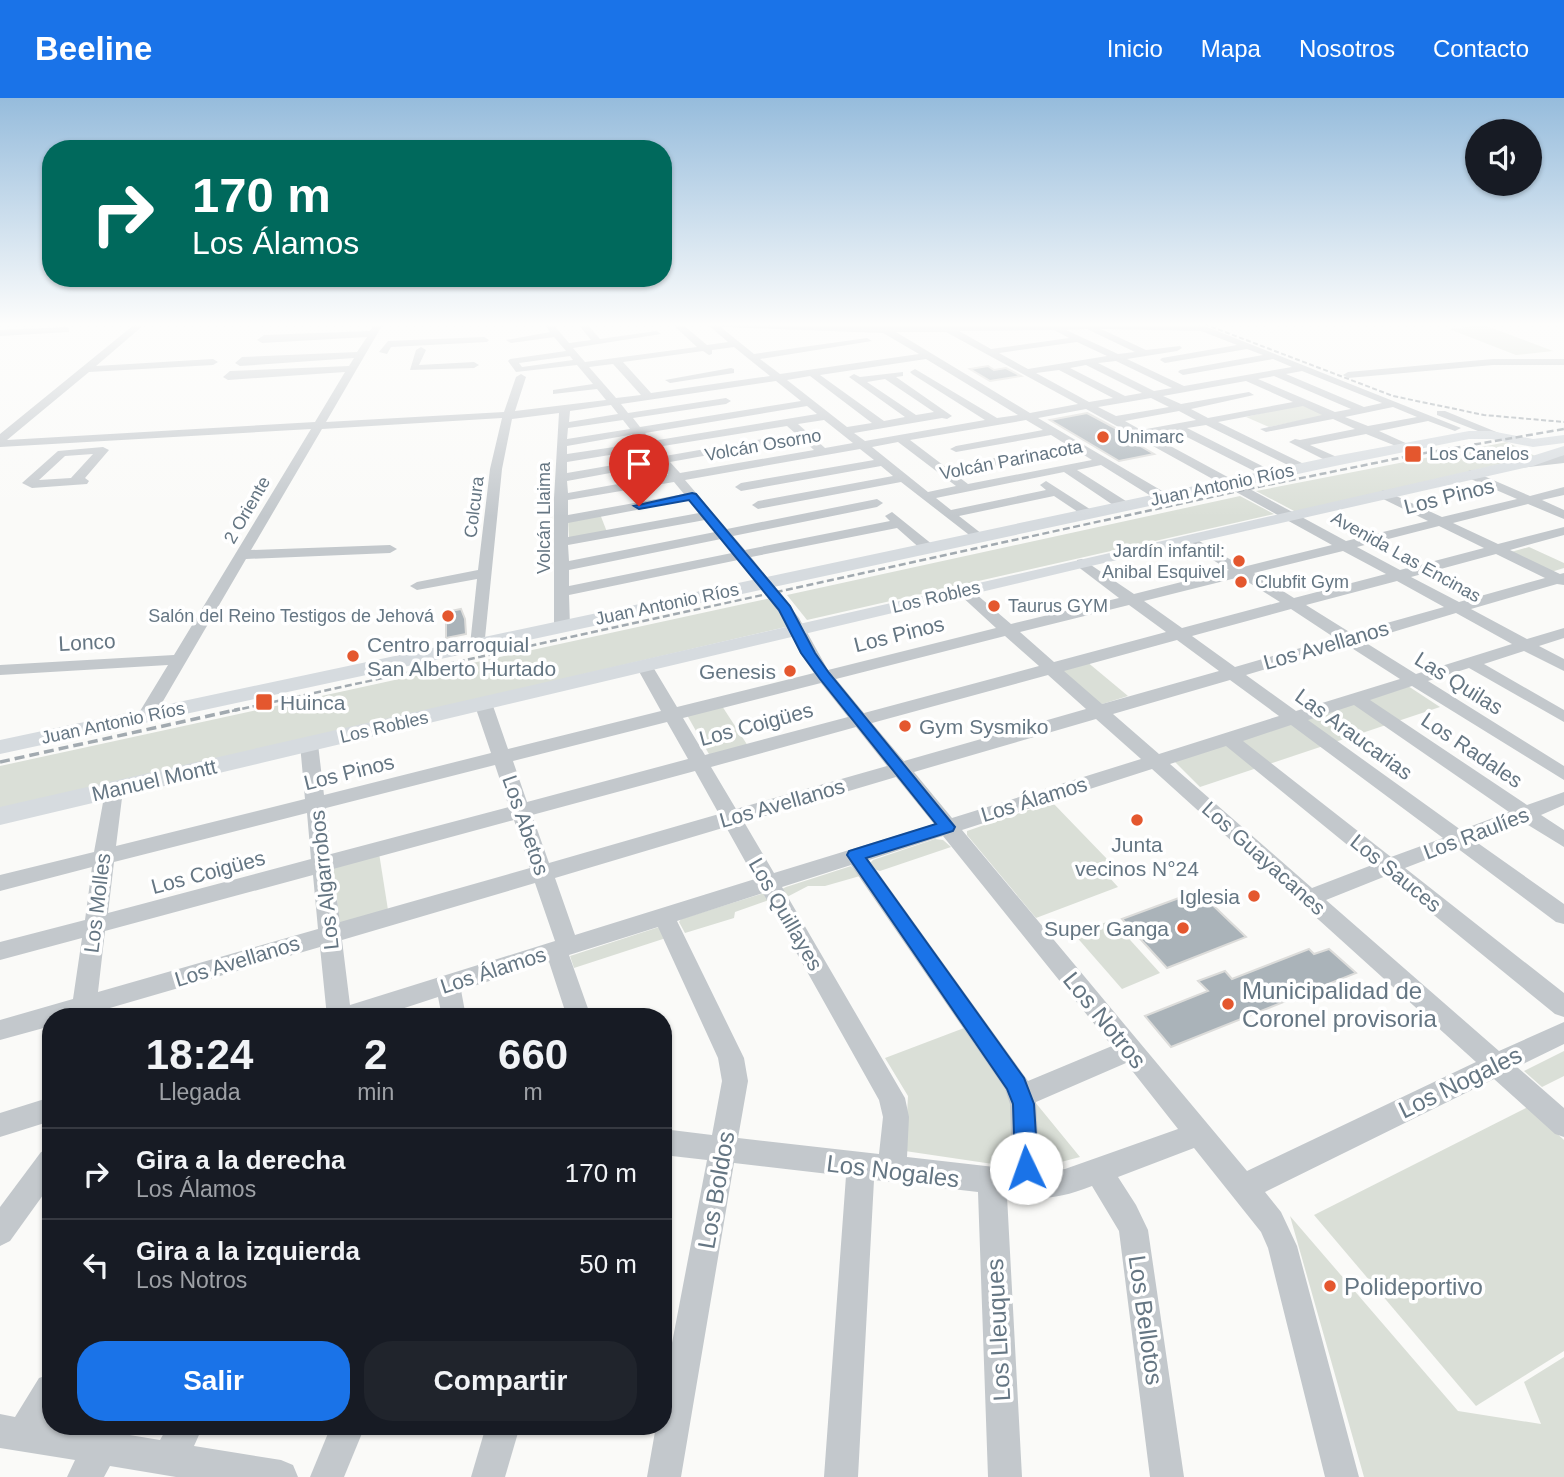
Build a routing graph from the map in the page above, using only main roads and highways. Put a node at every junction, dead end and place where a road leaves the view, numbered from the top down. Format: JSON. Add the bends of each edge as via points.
{"nodes":[{"id":1,"x":1505,"y":438,"type":"junction"},
{"id":2,"x":1564,"y":439,"type":"edge"},
{"id":3,"x":1561,"y":455,"type":"edge"},
{"id":4,"x":1524,"y":457,"type":"junction"},
{"id":5,"x":309,"y":744,"type":"joint"},
{"id":6,"x":0,"y":747,"type":"edge"},
{"id":7,"x":0,"y":816,"type":"edge"}],
"edges":[{"from":1,"to":2,"type":"main road","via":[[1533,443]]},
{"from":1,"to":4,"type":"main road"},
{"from":1,"to":6,"type":"main road","name":"Juan Antonio Ríos","via":[[1461,428],[1406,447]]},
{"from":3,"to":4,"type":"main road"},
{"from":4,"to":5,"type":"main road","name":"Los Robles","via":[[1470,474]]},
{"from":5,"to":7,"type":"main road","name":"Manuel Montt"}]}
